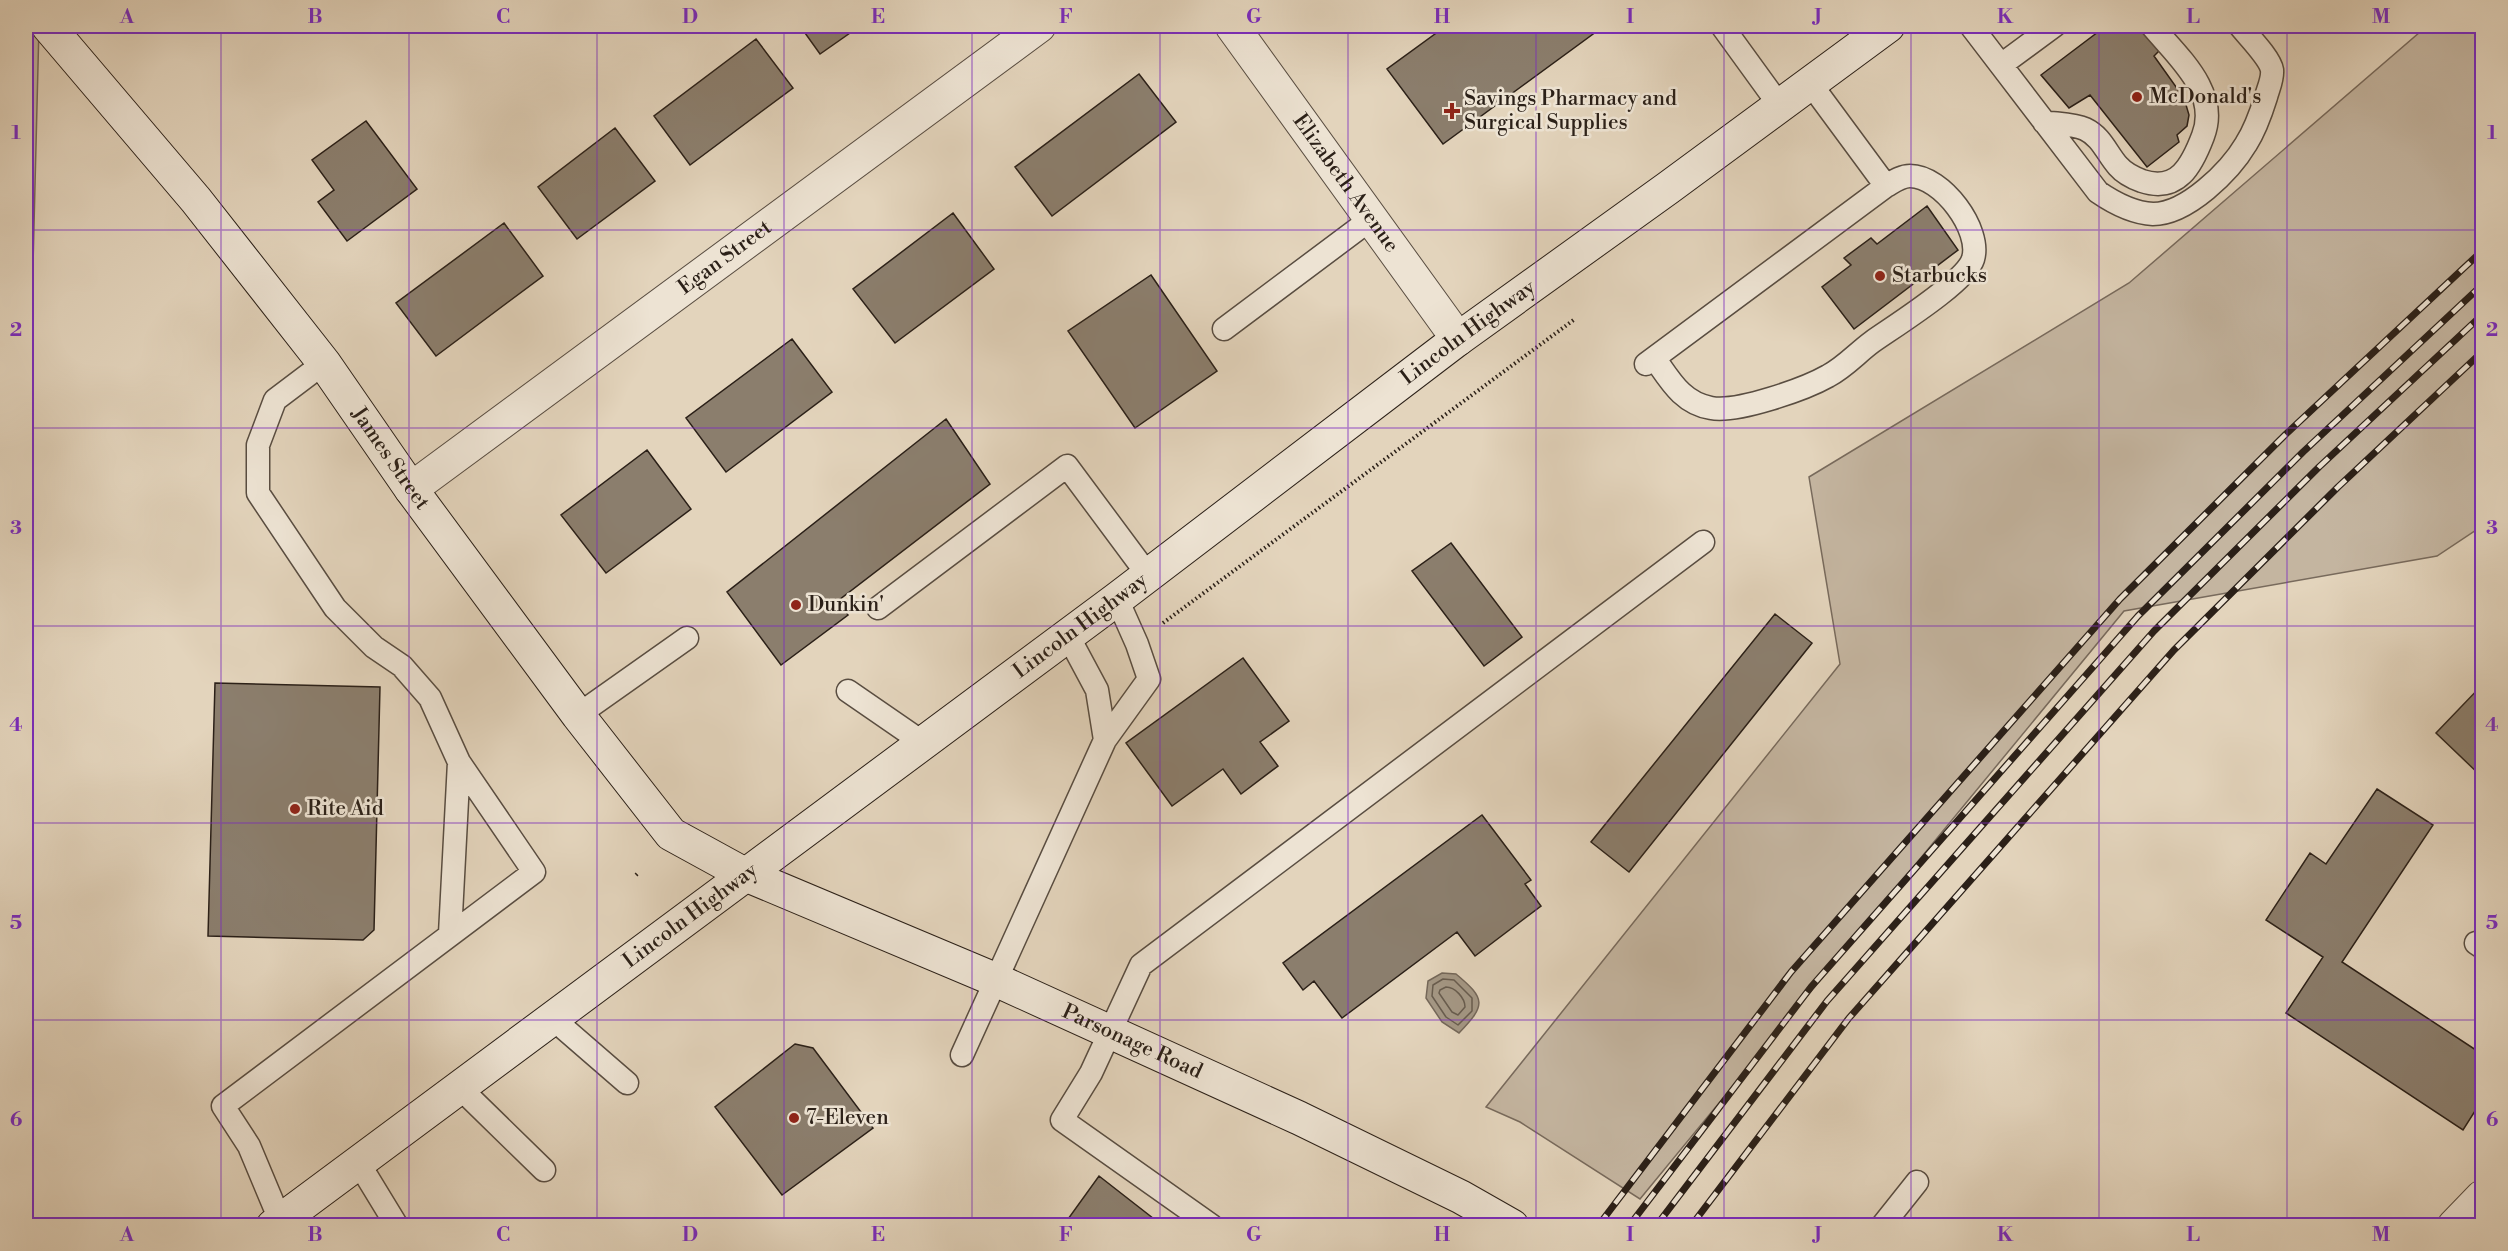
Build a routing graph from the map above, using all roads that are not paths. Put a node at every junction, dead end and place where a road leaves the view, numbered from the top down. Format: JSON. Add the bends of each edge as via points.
{"nodes":[{"id":1,"x":48,"y":26,"type":"edge"},
{"id":2,"x":1039,"y":26,"type":"edge"},
{"id":3,"x":1232,"y":26,"type":"edge"},
{"id":4,"x":1722,"y":26,"type":"edge"},
{"id":5,"x":1888,"y":26,"type":"edge"},
{"id":6,"x":1971,"y":26,"type":"edge"},
{"id":7,"x":2054,"y":26,"type":"edge"},
{"id":8,"x":2152,"y":26,"type":"edge"},
{"id":9,"x":2240,"y":26,"type":"edge"},
{"id":10,"x":2001,"y":65,"type":"junction"},
{"id":11,"x":1810,"y":83,"type":"junction"},
{"id":12,"x":1780,"y":106,"type":"junction"},
{"id":13,"x":2044,"y":122,"type":"junction"},
{"id":14,"x":1886,"y":186,"type":"junction"},
{"id":15,"x":1371,"y":219,"type":"junction"},
{"id":16,"x":1224,"y":329,"type":"dead end"},
{"id":17,"x":1458,"y":339,"type":"junction"},
{"id":18,"x":324,"y":363,"type":"junction"},
{"id":19,"x":411,"y":489,"type":"junction"},
{"id":20,"x":1703,"y":542,"type":"dead end"},
{"id":21,"x":1148,"y":575,"type":"junction"},
{"id":22,"x":1117,"y":599,"type":"junction"},
{"id":23,"x":878,"y":608,"type":"dead end"},
{"id":24,"x":1066,"y":634,"type":"junction"},
{"id":25,"x":687,"y":638,"type":"dead end"},
{"id":26,"x":848,"y":691,"type":"dead end"},
{"id":27,"x":578,"y":715,"type":"junction"},
{"id":28,"x":1105,"y":740,"type":"junction"},
{"id":29,"x":922,"y":742,"type":"junction"},
{"id":30,"x":459,"y":762,"type":"junction"},
{"id":31,"x":744,"y":874,"type":"junction"},
{"id":32,"x":450,"y":934,"type":"junction"},
{"id":33,"x":996,"y":980,"type":"junction"},
{"id":34,"x":552,"y":1018,"type":"junction"},
{"id":35,"x":1110,"y":1030,"type":"junction"},
{"id":36,"x":962,"y":1055,"type":"dead end"},
{"id":37,"x":627,"y":1083,"type":"dead end"},
{"id":38,"x":459,"y":1087,"type":"junction"},
{"id":39,"x":358,"y":1162,"type":"junction"},
{"id":40,"x":544,"y":1170,"type":"dead end"},
{"id":41,"x":1917,"y":1182,"type":"dead end"},
{"id":42,"x":2482,"y":1197,"type":"edge"},
{"id":43,"x":277,"y":1223,"type":"edge"},
{"id":44,"x":397,"y":1226,"type":"edge"},
{"id":45,"x":1212,"y":1226,"type":"edge"},
{"id":46,"x":1512,"y":1226,"type":"edge"},
{"id":47,"x":1882,"y":1226,"type":"edge"},
{"id":48,"x":2454,"y":1226,"type":"edge"}],
"edges":[{"from":1,"to":18,"type":"street","name":"James Street","via":[[196,200]]},
{"from":2,"to":19,"type":"street","name":"Egan Street"},
{"from":3,"to":15,"type":"street","name":"Elizabeth Avenue"},
{"from":4,"to":12,"type":"lane"},
{"from":5,"to":11,"type":"street","name":"Lincoln Highway"},
{"from":6,"to":10,"type":"lane"},
{"from":7,"to":10,"type":"lane"},
{"from":8,"to":13,"type":"lane","via":[[2196,79],[2208,108],[2204,132],[2186,171],[2171,183],[2155,185],[2134,178],[2119,167],[2099,139],[2084,129]]},
{"from":9,"to":13,"type":"lane","via":[[2272,72],[2262,109],[2246,144],[2226,170],[2194,199],[2153,214],[2128,209],[2098,192]]},
{"from":10,"to":13,"type":"lane"},
{"from":11,"to":12,"type":"street","name":"Lincoln Highway"},
{"from":11,"to":14,"type":"lane"},
{"from":12,"to":17,"type":"street","name":"Lincoln Highway"},
{"from":14,"to":14,"type":"lane","via":[[1651,362],[1680,394],[1710,408],[1726,409],[1807,386],[1842,368],[1934,298],[1968,269],[1973,258],[1965,221],[1936,184],[1910,176]]},
{"from":15,"to":16,"type":"lane"},
{"from":15,"to":17,"type":"street","name":"Elizabeth Avenue"},
{"from":17,"to":21,"type":"street","name":"Lincoln Highway"},
{"from":18,"to":19,"type":"street","name":"James Street"},
{"from":18,"to":30,"type":"lane","via":[[275,400],[258,445],[258,493],[335,608],[374,647],[402,666],[430,698]]},
{"from":19,"to":27,"type":"street","name":"James Street"},
{"from":20,"to":35,"type":"lane","via":[[1142,965]]},
{"from":21,"to":22,"type":"street","name":"Lincoln Highway"},
{"from":21,"to":23,"type":"lane","via":[[1067,466]]},
{"from":22,"to":24,"type":"street","name":"Lincoln Highway"},
{"from":22,"to":28,"type":"lane","via":[[1149,679]]},
{"from":24,"to":28,"type":"lane","via":[[1097,690]]},
{"from":24,"to":29,"type":"street","name":"Lincoln Highway"},
{"from":25,"to":27,"type":"lane"},
{"from":26,"to":29,"type":"lane"},
{"from":27,"to":31,"type":"street","name":"James Street","via":[[671,834]]},
{"from":28,"to":33,"type":"lane"},
{"from":29,"to":31,"type":"street","name":"Lincoln Highway"},
{"from":30,"to":32,"type":"lane"},
{"from":30,"to":32,"type":"lane","via":[[534,872]]},
{"from":31,"to":33,"type":"street","name":"Parsonage Road"},
{"from":31,"to":34,"type":"street","name":"Lincoln Highway"},
{"from":32,"to":43,"type":"lane","via":[[223,1106],[249,1146]]},
{"from":33,"to":35,"type":"street","name":"Parsonage Road"},
{"from":33,"to":36,"type":"lane"},
{"from":34,"to":37,"type":"lane"},
{"from":34,"to":38,"type":"street","name":"Lincoln Highway"},
{"from":35,"to":45,"type":"lane","via":[[1062,1120]]},
{"from":35,"to":46,"type":"street","name":"Parsonage Road","via":[[1450,1191]]},
{"from":38,"to":39,"type":"street","name":"Lincoln Highway"},
{"from":38,"to":40,"type":"lane"},
{"from":39,"to":43,"type":"street","name":"Lincoln Highway"},
{"from":39,"to":44,"type":"lane"},
{"from":41,"to":47,"type":"lane"},
{"from":42,"to":48,"type":"street"}]}
